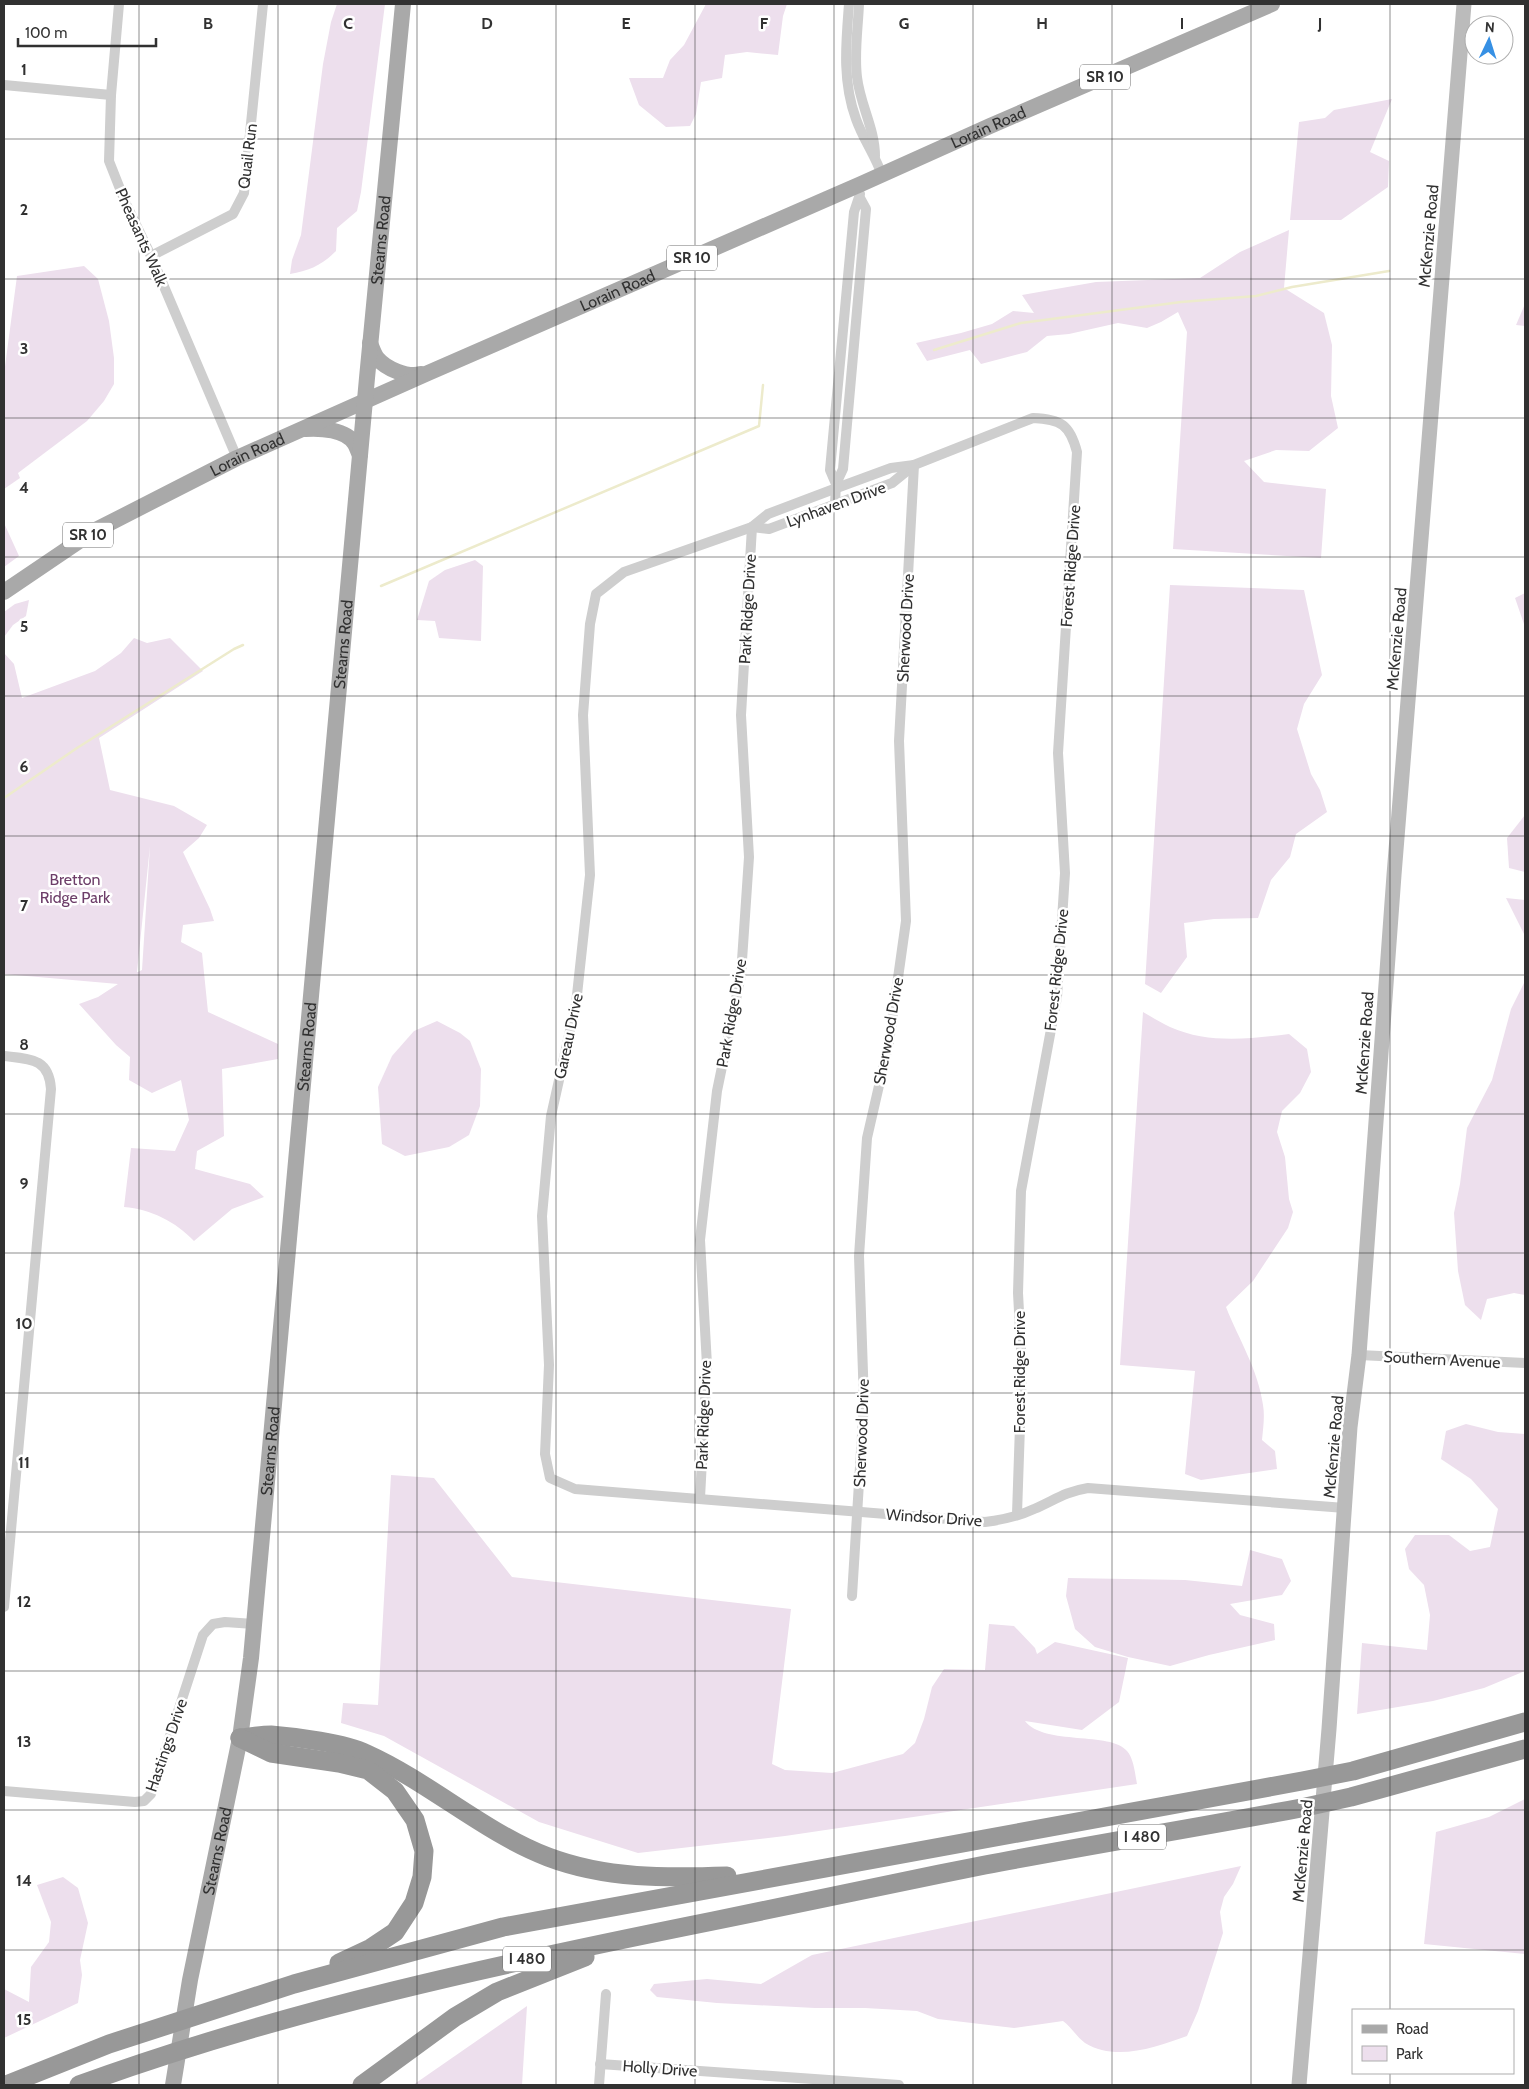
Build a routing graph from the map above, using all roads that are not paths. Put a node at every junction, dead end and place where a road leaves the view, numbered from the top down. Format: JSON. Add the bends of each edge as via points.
{"nodes":[{"id":1,"x":119,"y":4,"type":"edge"},
{"id":2,"x":263,"y":4,"type":"edge"},
{"id":3,"x":403,"y":4,"type":"edge"},
{"id":4,"x":849,"y":4,"type":"edge"},
{"id":5,"x":860,"y":4,"type":"edge"},
{"id":6,"x":1272,"y":4,"type":"edge"},
{"id":7,"x":1464,"y":4,"type":"edge"},
{"id":8,"x":851,"y":47,"type":"junction"},
{"id":9,"x":4,"y":85,"type":"edge"},
{"id":10,"x":111,"y":95,"type":"junction"},
{"id":11,"x":882,"y":175,"type":"junction"},
{"id":12,"x":861,"y":191,"type":"junction"},
{"id":13,"x":151,"y":256,"type":"junction"},
{"id":14,"x":370,"y":343,"type":"junction"},
{"id":15,"x":428,"y":373,"type":"junction"},
{"id":16,"x":364,"y":401,"type":"junction"},
{"id":17,"x":1066,"y":426,"type":"joint"},
{"id":18,"x":300,"y":430,"type":"junction"},
{"id":19,"x":360,"y":456,"type":"junction"},
{"id":20,"x":237,"y":458,"type":"junction"},
{"id":21,"x":914,"y":465,"type":"junction"},
{"id":22,"x":836,"y":486,"type":"junction"},
{"id":23,"x":835,"y":504,"type":"junction"},
{"id":24,"x":752,"y":527,"type":"junction"},
{"id":25,"x":4,"y":592,"type":"edge"},
{"id":26,"x":596,"y":594,"type":"joint"},
{"id":27,"x":4,"y":1056,"type":"edge"},
{"id":28,"x":1359,"y":1355,"type":"junction"},
{"id":29,"x":1525,"y":1363,"type":"edge"},
{"id":30,"x":550,"y":1478,"type":"joint"},
{"id":31,"x":700,"y":1498,"type":"junction"},
{"id":32,"x":1345,"y":1508,"type":"junction"},
{"id":33,"x":858,"y":1512,"type":"junction"},
{"id":34,"x":1017,"y":1514,"type":"junction"},
{"id":35,"x":852,"y":1596,"type":"dead end"},
{"id":36,"x":4,"y":1608,"type":"edge"},
{"id":37,"x":254,"y":1624,"type":"junction"},
{"id":38,"x":1525,"y":1722,"type":"edge"},
{"id":39,"x":240,"y":1738,"type":"junction"},
{"id":40,"x":1525,"y":1749,"type":"edge"},
{"id":41,"x":4,"y":1791,"type":"edge"},
{"id":42,"x":791,"y":1874,"type":"junction"},
{"id":43,"x":649,"y":1933,"type":"junction"},
{"id":44,"x":294,"y":1984,"type":"junction"},
{"id":45,"x":606,"y":1994,"type":"dead end"},
{"id":46,"x":600,"y":2064,"type":"junction"},
{"id":47,"x":6,"y":2085,"type":"edge"},
{"id":48,"x":79,"y":2085,"type":"edge"},
{"id":49,"x":173,"y":2085,"type":"edge"},
{"id":50,"x":362,"y":2085,"type":"edge"},
{"id":51,"x":599,"y":2085,"type":"edge"},
{"id":52,"x":899,"y":2085,"type":"edge"},
{"id":53,"x":1299,"y":2085,"type":"edge"}],
"edges":[{"from":1,"to":10,"type":"street","name":"Pheasants Walk"},
{"from":2,"to":13,"type":"street","name":"Quail Run","via":[[244,193],[233,214]]},
{"from":3,"to":14,"type":"main road","name":"Stearns Road"},
{"from":4,"to":8,"type":"street"},
{"from":5,"to":8,"type":"street"},
{"from":6,"to":11,"type":"main road","name":"Lorain Road","number":"SR 10"},
{"from":7,"to":28,"type":"street","name":"McKenzie Road"},
{"from":8,"to":11,"type":"street","via":[[846,84],[860,115],[868,147]]},
{"from":9,"to":10,"type":"street"},
{"from":10,"to":13,"type":"street","name":"Pheasants Walk","via":[[110,161]]},
{"from":11,"to":12,"type":"main road","name":"Lorain Road","number":"SR 10"},
{"from":12,"to":15,"type":"main road","name":"Lorain Road","number":"SR 10"},
{"from":12,"to":22,"type":"street","via":[[854,212],[830,470]]},
{"from":13,"to":20,"type":"street","name":"Pheasants Walk"},
{"from":14,"to":15,"type":"main road","via":[[377,358],[392,368],[416,376]]},
{"from":14,"to":16,"type":"main road","name":"Stearns Road"},
{"from":15,"to":16,"type":"main road","name":"Lorain Road","number":"SR 10"},
{"from":16,"to":18,"type":"main road","name":"Lorain Road","number":"SR 10"},
{"from":16,"to":19,"type":"main road","name":"Stearns Road"},
{"from":17,"to":21,"type":"street","name":"Lynhaven Drive","via":[[1050,419],[1033,418]]},
{"from":17,"to":34,"type":"street","name":"Forest Ridge Drive","via":[[1077,452],[1058,752],[1065,873],[1056,997],[1021,1191],[1018,1293],[1022,1367]]},
{"from":18,"to":19,"type":"main road","via":[[318,428],[349,437]]},
{"from":18,"to":20,"type":"main road","name":"Lorain Road","number":"SR 10"},
{"from":19,"to":37,"type":"main road","name":"Stearns Road"},
{"from":20,"to":25,"type":"main road","name":"Lorain Road","number":"SR 10","via":[[94,531]]},
{"from":21,"to":22,"type":"street","name":"Lynhaven Drive","via":[[891,468]]},
{"from":21,"to":23,"type":"street","name":"Lynhaven Drive","via":[[892,483]]},
{"from":21,"to":33,"type":"street","name":"Sherwood Drive","via":[[899,741],[906,921],[889,1042],[867,1138],[859,1256],[864,1402]]},
{"from":22,"to":23,"type":"street"},
{"from":22,"to":24,"type":"street","name":"Lynhaven Drive","via":[[768,514]]},
{"from":23,"to":24,"type":"street","name":"Lynhaven Drive","via":[[769,529]]},
{"from":24,"to":26,"type":"street","name":"Lynhaven Drive","via":[[624,572]]},
{"from":24,"to":31,"type":"street","name":"Park Ridge Drive","via":[[741,715],[749,857],[740,975],[717,1091],[700,1240],[707,1365]]},
{"from":26,"to":30,"type":"street","name":"Gareau Drive","via":[[590,624],[584,715],[590,875],[576,1004],[551,1116],[542,1216],[549,1365],[545,1454]]},
{"from":27,"to":36,"type":"street","via":[[44,1065],[50,1077],[51,1090]]},
{"from":28,"to":29,"type":"street","name":"Southern Avenue"},
{"from":28,"to":32,"type":"street","name":"McKenzie Road"},
{"from":30,"to":31,"type":"street","name":"Windsor Drive","via":[[575,1489]]},
{"from":31,"to":33,"type":"street","name":"Windsor Drive"},
{"from":32,"to":34,"type":"street","name":"Windsor Drive","via":[[1088,1488],[1070,1491],[1033,1510]]},
{"from":32,"to":53,"type":"street","name":"McKenzie Road"},
{"from":33,"to":34,"type":"street","name":"Windsor Drive","via":[[985,1522]]},
{"from":33,"to":35,"type":"street","name":"Sherwood Drive"},
{"from":37,"to":39,"type":"main road","name":"Stearns Road"},
{"from":37,"to":41,"type":"street","name":"Hastings Drive","via":[[213,1624],[203,1635],[151,1794],[144,1801]]},
{"from":38,"to":42,"type":"highway","number":"I 480","via":[[1353,1771]]},
{"from":39,"to":42,"type":"highway","via":[[270,1735],[328,1743],[366,1753],[517,1842],[574,1865],[627,1876],[682,1878]]},
{"from":39,"to":44,"type":"highway","via":[[270,1753],[368,1770],[395,1791],[414,1820],[424,1851],[422,1877],[414,1903],[395,1932],[371,1948]]},
{"from":39,"to":49,"type":"main road","name":"Stearns Road","via":[[190,1980]]},
{"from":40,"to":43,"type":"highway","number":"I 480","via":[[1301,1808],[984,1866]]},
{"from":42,"to":44,"type":"highway","number":"I 480","via":[[503,1927]]},
{"from":43,"to":48,"type":"highway","number":"I 480","via":[[407,1987],[294,2016]]},
{"from":43,"to":50,"type":"highway","via":[[497,1992],[455,2017]]},
{"from":44,"to":47,"type":"highway","number":"I 480","via":[[109,2044]]},
{"from":45,"to":46,"type":"street"},
{"from":46,"to":51,"type":"street"},
{"from":46,"to":52,"type":"street","name":"Holly Drive"}]}
